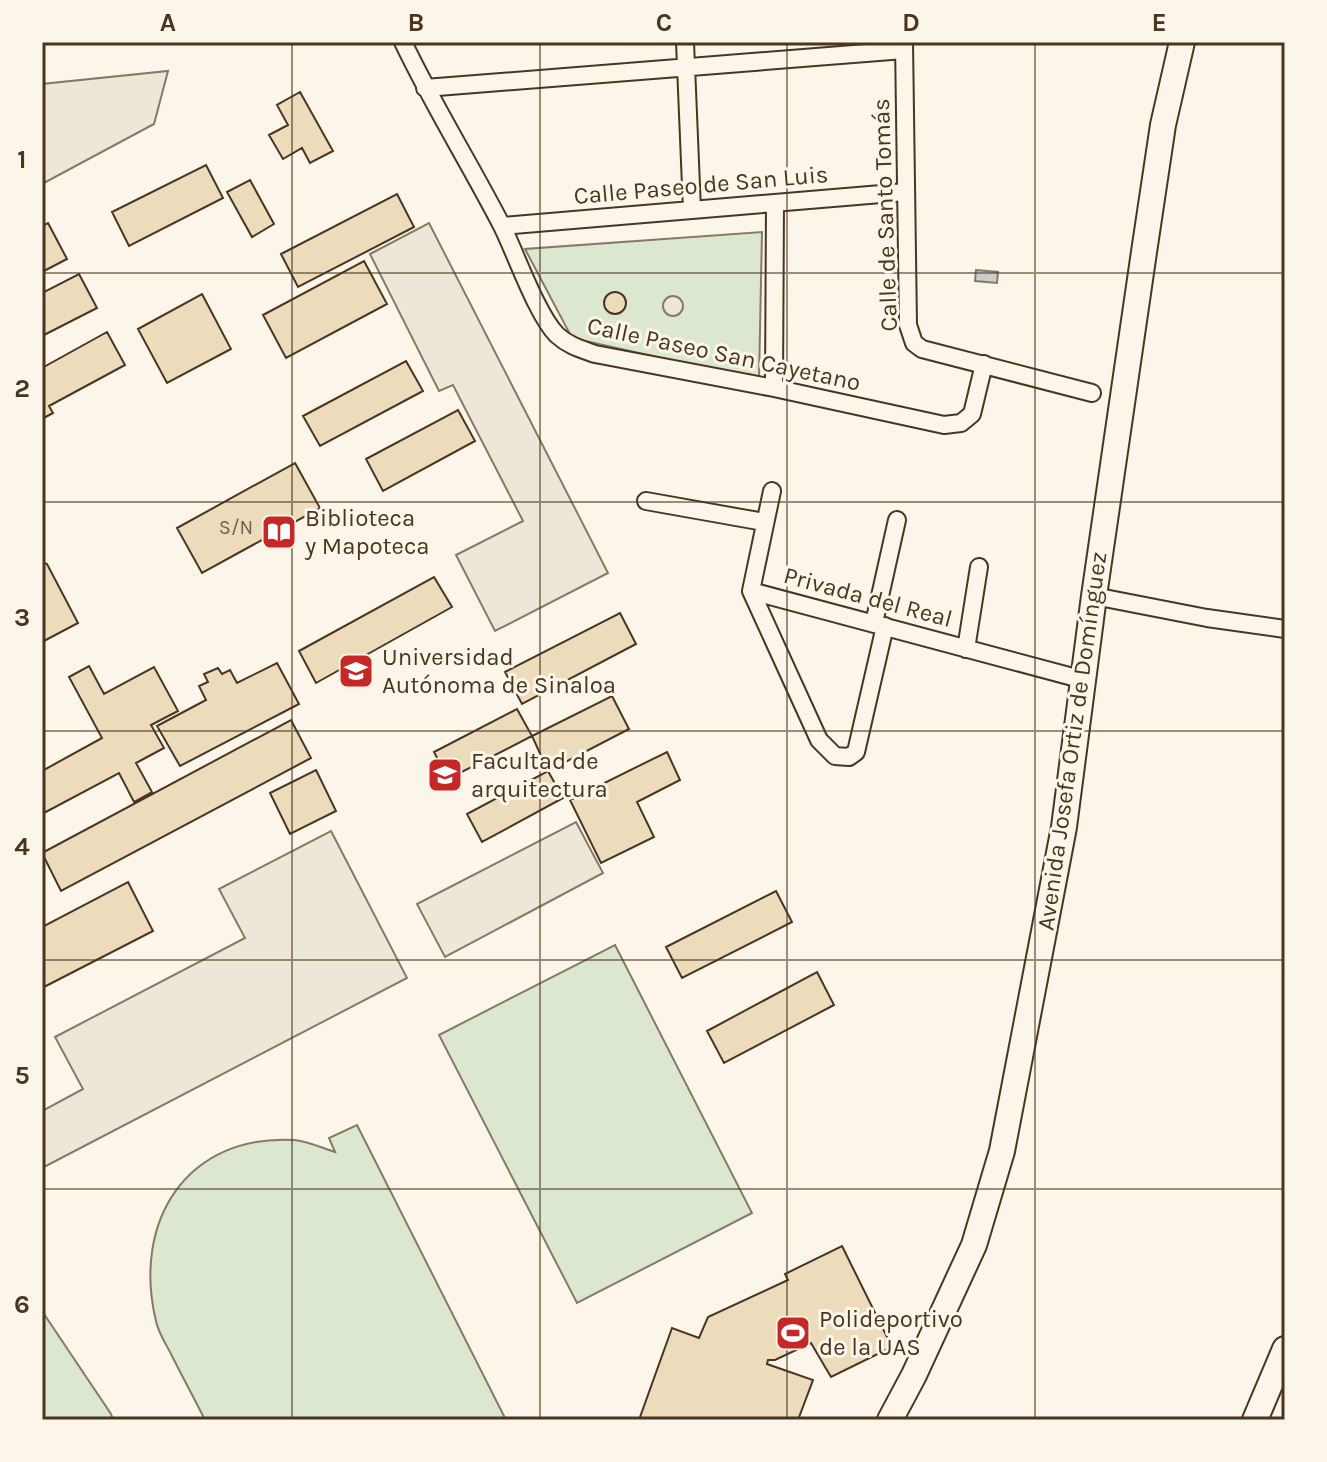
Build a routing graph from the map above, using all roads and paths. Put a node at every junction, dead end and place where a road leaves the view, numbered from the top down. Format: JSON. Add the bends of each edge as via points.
{"nodes":[{"id":1,"x":403,"y":42,"type":"edge"},
{"id":2,"x":685,"y":42,"type":"edge"},
{"id":3,"x":1182,"y":42,"type":"edge"},
{"id":4,"x":904,"y":46,"type":"edge"},
{"id":5,"x":686,"y":67,"type":"junction"},
{"id":6,"x":425,"y":88,"type":"junction"},
{"id":7,"x":905,"y":192,"type":"junction"},
{"id":8,"x":775,"y":203,"type":"junction"},
{"id":9,"x":692,"y":210,"type":"junction"},
{"id":10,"x":502,"y":226,"type":"junction"},
{"id":11,"x":984,"y":364,"type":"junction"},
{"id":12,"x":774,"y":388,"type":"junction"},
{"id":13,"x":1092,"y":393,"type":"dead end"},
{"id":14,"x":772,"y":491,"type":"dead end"},
{"id":15,"x":646,"y":501,"type":"dead end"},
{"id":16,"x":897,"y":520,"type":"dead end"},
{"id":17,"x":764,"y":522,"type":"junction"},
{"id":18,"x":979,"y":567,"type":"dead end"},
{"id":19,"x":751,"y":591,"type":"junction"},
{"id":20,"x":1094,"y":596,"type":"junction"},
{"id":21,"x":880,"y":624,"type":"junction"},
{"id":22,"x":1285,"y":629,"type":"edge"},
{"id":23,"x":966,"y":649,"type":"junction"},
{"id":24,"x":1084,"y":680,"type":"junction"},
{"id":25,"x":1285,"y":1349,"type":"edge"},
{"id":26,"x":890,"y":1420,"type":"edge"},
{"id":27,"x":1255,"y":1420,"type":"edge"}],
"edges":[{"from":1,"to":6,"type":"street","name":"Calle Paseo San Cayetano"},
{"from":2,"to":5,"type":"street"},
{"from":3,"to":20,"type":"street","name":"Avenida Josefa Ortiz de Domínguez","via":[[1163,125]]},
{"from":4,"to":5,"type":"street"},
{"from":4,"to":7,"type":"street","name":"Calle de Santo Tomás"},
{"from":5,"to":6,"type":"street"},
{"from":5,"to":9,"type":"street"},
{"from":6,"to":10,"type":"street","name":"Calle Paseo San Cayetano"},
{"from":7,"to":8,"type":"street","name":"Calle Paseo de San Luis"},
{"from":7,"to":11,"type":"street","name":"Calle de Santo Tomás","via":[[909,334],[922,349]]},
{"from":8,"to":9,"type":"street","name":"Calle Paseo de San Luis"},
{"from":8,"to":12,"type":"street"},
{"from":9,"to":10,"type":"street","name":"Calle Paseo de San Luis"},
{"from":10,"to":12,"type":"street","name":"Calle Paseo San Cayetano","via":[[544,316],[572,347]]},
{"from":11,"to":12,"type":"street","name":"Calle Paseo San Cayetano","via":[[972,414],[961,423],[944,425]]},
{"from":11,"to":13,"type":"street","name":"Calle de Santo Tomás"},
{"from":14,"to":17,"type":"street"},
{"from":15,"to":17,"type":"street"},
{"from":16,"to":21,"type":"street"},
{"from":17,"to":19,"type":"street"},
{"from":18,"to":23,"type":"street"},
{"from":19,"to":21,"type":"street","name":"Privada del Real"},
{"from":19,"to":21,"type":"street","name":"Privada del Real","via":[[819,740],[835,756],[856,752]]},
{"from":20,"to":22,"type":"street"},
{"from":20,"to":24,"type":"street","name":"Avenida Josefa Ortiz de Domínguez"},
{"from":21,"to":23,"type":"street","name":"Privada del Real"},
{"from":23,"to":24,"type":"street","name":"Privada del Real"},
{"from":24,"to":26,"type":"street","name":"Avenida Josefa Ortiz de Domínguez","via":[[1064,827],[1002,1151],[974,1245]]},
{"from":25,"to":27,"type":"street"}]}
